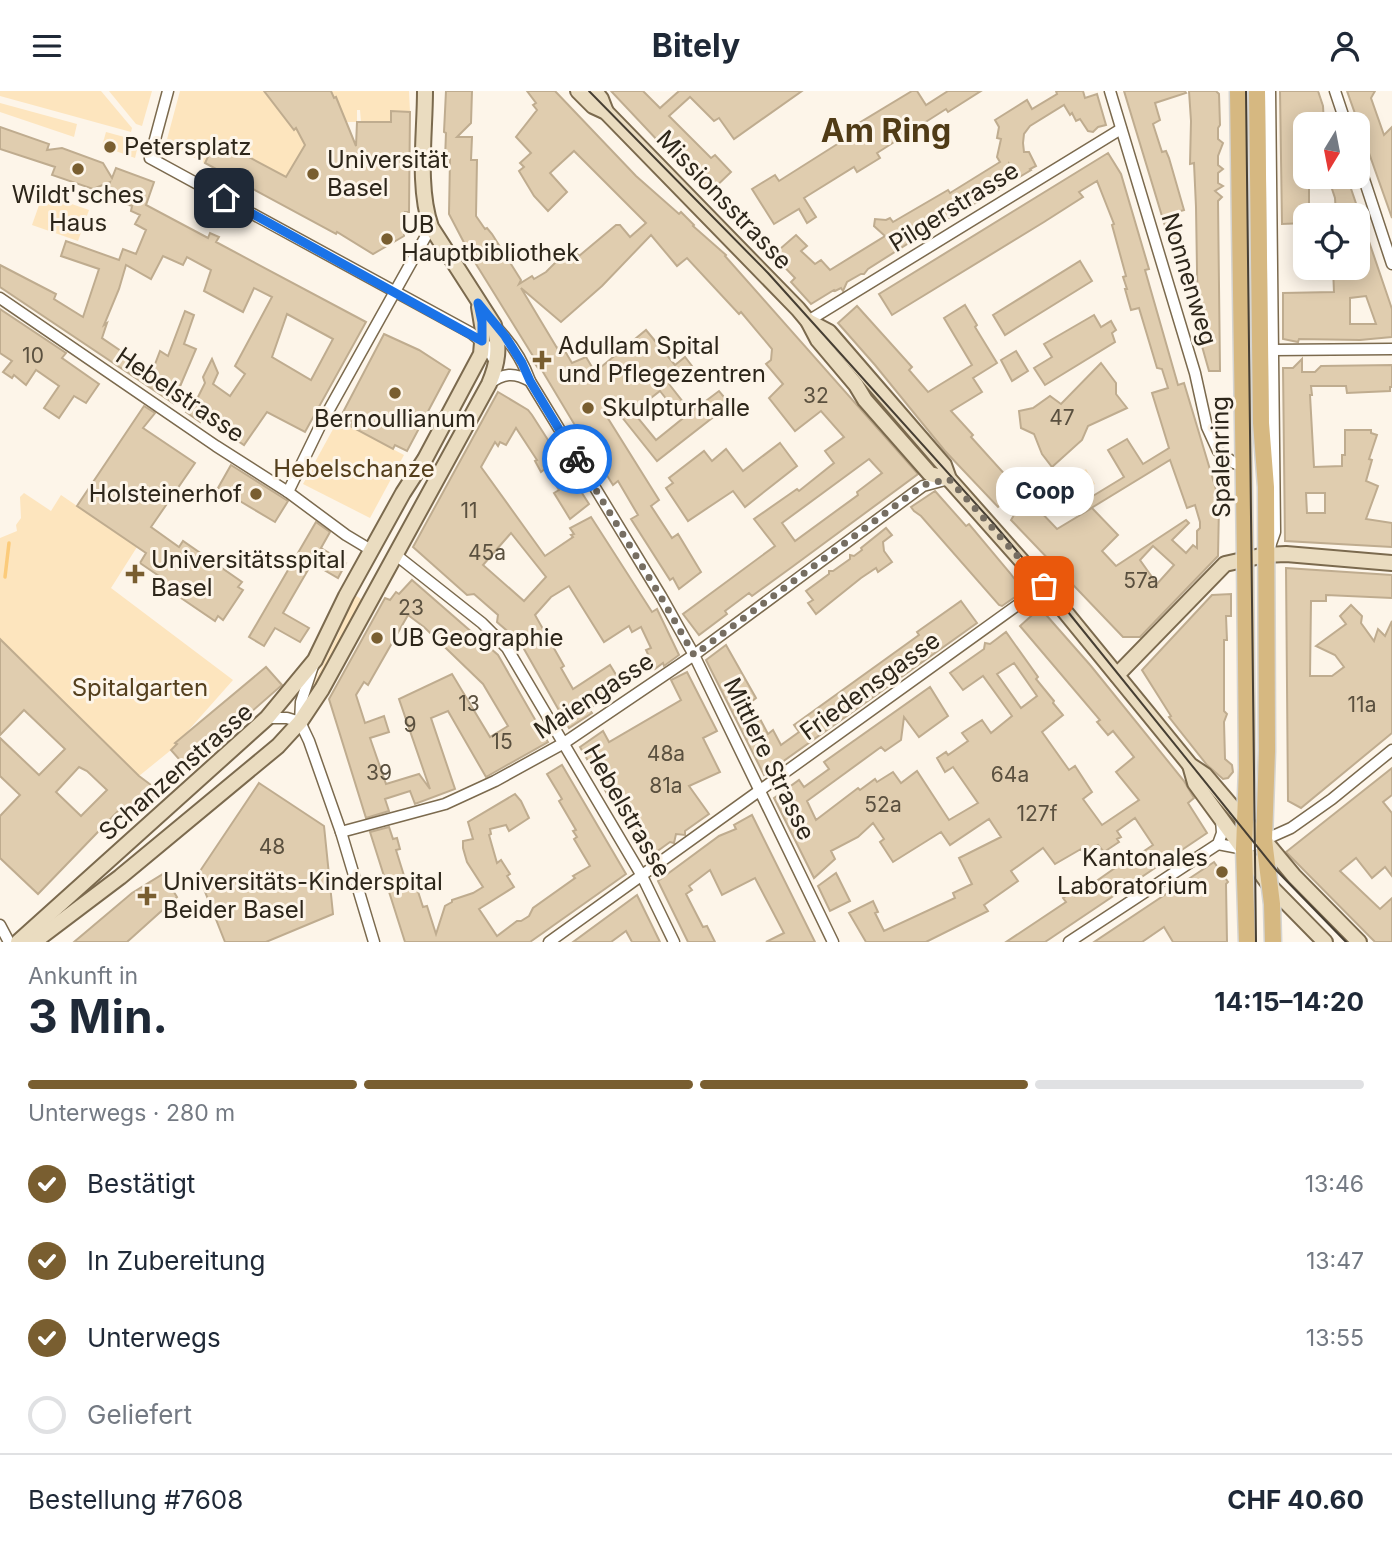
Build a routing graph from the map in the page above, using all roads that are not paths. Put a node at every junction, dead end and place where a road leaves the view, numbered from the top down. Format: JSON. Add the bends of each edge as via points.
{"nodes":[{"id":1,"x":168,"y":91,"type":"edge"},
{"id":2,"x":425,"y":91,"type":"edge"},
{"id":3,"x":578,"y":91,"type":"edge"},
{"id":4,"x":595,"y":91,"type":"edge"},
{"id":5,"x":1110,"y":91,"type":"edge"},
{"id":6,"x":1238,"y":91,"type":"edge"},
{"id":7,"x":1257,"y":91,"type":"edge"},
{"id":8,"x":1270,"y":91,"type":"edge"},
{"id":9,"x":1335,"y":91,"type":"edge"},
{"id":10,"x":606,"y":112,"type":"junction"},
{"id":11,"x":1342,"y":112,"type":"edge"},
{"id":12,"x":1121,"y":129,"type":"junction"},
{"id":13,"x":1367,"y":189,"type":"edge"},
{"id":14,"x":431,"y":227,"type":"junction"},
{"id":15,"x":1392,"y":264,"type":"edge"},
{"id":16,"x":395,"y":291,"type":"junction"},
{"id":17,"x":0,"y":298,"type":"edge"},
{"id":18,"x":478,"y":303,"type":"junction"},
{"id":19,"x":808,"y":321,"type":"junction"},
{"id":20,"x":494,"y":325,"type":"junction"},
{"id":21,"x":482,"y":341,"type":"junction"},
{"id":22,"x":1392,"y":349,"type":"edge"},
{"id":23,"x":1272,"y":350,"type":"junction"},
{"id":24,"x":497,"y":366,"type":"junction"},
{"id":25,"x":530,"y":381,"type":"junction"},
{"id":26,"x":489,"y":384,"type":"junction"},
{"id":27,"x":1243,"y":466,"type":"junction"},
{"id":28,"x":949,"y":479,"type":"junction"},
{"id":29,"x":288,"y":492,"type":"junction"},
{"id":30,"x":371,"y":549,"type":"junction"},
{"id":31,"x":396,"y":555,"type":"junction"},
{"id":32,"x":1265,"y":555,"type":"junction"},
{"id":33,"x":1245,"y":559,"type":"junction"},
{"id":34,"x":1392,"y":563,"type":"edge"},
{"id":35,"x":1044,"y":586,"type":"junction"},
{"id":36,"x":694,"y":655,"type":"junction"},
{"id":37,"x":315,"y":660,"type":"junction"},
{"id":38,"x":1117,"y":675,"type":"junction"},
{"id":39,"x":267,"y":718,"type":"junction"},
{"id":40,"x":300,"y":722,"type":"junction"},
{"id":41,"x":564,"y":743,"type":"junction"},
{"id":42,"x":1392,"y":750,"type":"edge"},
{"id":43,"x":1190,"y":765,"type":"junction"},
{"id":44,"x":1246,"y":785,"type":"junction"},
{"id":45,"x":759,"y":792,"type":"junction"},
{"id":46,"x":1221,"y":795,"type":"junction"},
{"id":47,"x":1221,"y":819,"type":"junction"},
{"id":48,"x":1245,"y":822,"type":"junction"},
{"id":49,"x":341,"y":832,"type":"junction"},
{"id":50,"x":1264,"y":840,"type":"junction"},
{"id":51,"x":1218,"y":843,"type":"junction"},
{"id":52,"x":1244,"y":849,"type":"junction"},
{"id":53,"x":642,"y":876,"type":"junction"},
{"id":54,"x":1271,"y":887,"type":"junction"},
{"id":55,"x":0,"y":925,"type":"edge"},
{"id":56,"x":9,"y":942,"type":"edge"},
{"id":57,"x":19,"y":942,"type":"edge"},
{"id":58,"x":34,"y":942,"type":"edge"},
{"id":59,"x":374,"y":942,"type":"edge"},
{"id":60,"x":550,"y":942,"type":"edge"},
{"id":61,"x":674,"y":942,"type":"edge"},
{"id":62,"x":833,"y":942,"type":"edge"},
{"id":63,"x":1069,"y":942,"type":"edge"},
{"id":64,"x":1247,"y":942,"type":"edge"},
{"id":65,"x":1273,"y":942,"type":"edge"},
{"id":66,"x":1325,"y":942,"type":"edge"},
{"id":67,"x":1359,"y":942,"type":"edge"}],
"edges":[{"from":1,"to":16,"type":"street","via":[[150,158]]},
{"from":2,"to":14,"type":"main road","via":[[424,195]]},
{"from":3,"to":10,"type":"main road","name":"Missionsstrasse"},
{"from":4,"to":10,"type":"main road","name":"Missionsstrasse"},
{"from":5,"to":12,"type":"street","name":"Nonnenweg"},
{"from":6,"to":27,"type":"main road","name":"Spalenring"},
{"from":7,"to":32,"type":"main road","name":"Spalenring"},
{"from":8,"to":23,"type":"street","name":"Spalenring"},
{"from":9,"to":11,"type":"street"},
{"from":10,"to":19,"type":"main road","name":"Missionsstrasse"},
{"from":12,"to":19,"type":"street","name":"Pilgerstrasse"},
{"from":12,"to":27,"type":"street","name":"Nonnenweg","via":[[1195,373],[1207,428],[1218,451]]},
{"from":13,"to":15,"type":"street"},
{"from":14,"to":16,"type":"street"},
{"from":14,"to":18,"type":"main road","name":"Mittlere Strasse"},
{"from":16,"to":21,"type":"street"},
{"from":16,"to":29,"type":"street"},
{"from":17,"to":29,"type":"street","name":"Hebelstrasse"},
{"from":18,"to":20,"type":"main road","name":"Mittlere Strasse"},
{"from":18,"to":21,"type":"main road","name":"Mittlere Strasse"},
{"from":19,"to":28,"type":"main road","name":"Missionsstrasse","via":[[865,400],[930,474]]},
{"from":20,"to":24,"type":"main road"},
{"from":20,"to":25,"type":"street","name":"Mittlere Strasse"},
{"from":21,"to":24,"type":"street"},
{"from":21,"to":30,"type":"main road","via":[[468,381]]},
{"from":22,"to":23,"type":"street"},
{"from":23,"to":32,"type":"street","name":"Spalenring","via":[[1275,532]]},
{"from":24,"to":26,"type":"main road"},
{"from":25,"to":26,"type":"street","via":[[512,374]]},
{"from":25,"to":36,"type":"street","name":"Mittlere Strasse"},
{"from":26,"to":31,"type":"main road"},
{"from":27,"to":33,"type":"main road","name":"Spalenring"},
{"from":28,"to":35,"type":"main road","name":"Missionsstrasse"},
{"from":28,"to":36,"type":"street","name":"Maiengasse","via":[[923,485]]},
{"from":29,"to":30,"type":"street","name":"Hebelstrasse"},
{"from":30,"to":37,"type":"main road"},
{"from":31,"to":40,"type":"main road"},
{"from":31,"to":41,"type":"street","name":"Hebelstrasse","via":[[507,648]]},
{"from":32,"to":33,"type":"main road"},
{"from":32,"to":34,"type":"main road"},
{"from":32,"to":50,"type":"main road","name":"Spalenring"},
{"from":33,"to":38,"type":"main road","via":[[1225,564]]},
{"from":33,"to":44,"type":"main road","name":"Spalenring"},
{"from":35,"to":38,"type":"main road","name":"Missionsstrasse"},
{"from":35,"to":45,"type":"street","name":"Friedensgasse"},
{"from":36,"to":41,"type":"street","name":"Maiengasse"},
{"from":36,"to":45,"type":"street","name":"Mittlere Strasse"},
{"from":37,"to":39,"type":"main road"},
{"from":37,"to":40,"type":"street","via":[[301,702]]},
{"from":38,"to":43,"type":"main road","name":"Missionsstrasse"},
{"from":39,"to":40,"type":"street","name":"Schanzenstrasse"},
{"from":39,"to":57,"type":"main road","name":"Schanzenstrasse"},
{"from":40,"to":49,"type":"street"},
{"from":40,"to":58,"type":"main road","name":"Schanzenstrasse","via":[[197,815]]},
{"from":41,"to":49,"type":"street","name":"Maiengasse","via":[[445,804]]},
{"from":41,"to":53,"type":"street","name":"Hebelstrasse"},
{"from":42,"to":50,"type":"street","via":[[1301,823]]},
{"from":43,"to":46,"type":"main road","name":"Missionsstrasse"},
{"from":43,"to":47,"type":"main road","name":"Missionsstrasse","via":[[1195,783]]},
{"from":44,"to":46,"type":"main road","via":[[1235,795]]},
{"from":44,"to":48,"type":"main road","name":"Spalenring"},
{"from":45,"to":53,"type":"street","name":"Friedensgasse"},
{"from":45,"to":62,"type":"street","name":"Mittlere Strasse"},
{"from":46,"to":48,"type":"main road","name":"Missionsstrasse"},
{"from":47,"to":51,"type":"street"},
{"from":47,"to":52,"type":"main road","name":"Missionsstrasse"},
{"from":48,"to":50,"type":"main road","name":"Missionsstrasse"},
{"from":48,"to":52,"type":"main road","name":"Spalenring"},
{"from":49,"to":59,"type":"street"},
{"from":50,"to":52,"type":"street"},
{"from":50,"to":54,"type":"main road","name":"Spalenring"},
{"from":50,"to":67,"type":"main road","name":"Missionsstrasse"},
{"from":51,"to":52,"type":"street"},
{"from":51,"to":63,"type":"street"},
{"from":52,"to":54,"type":"main road","name":"Missionsstrasse"},
{"from":52,"to":64,"type":"main road","name":"Spalenring"},
{"from":53,"to":60,"type":"street","name":"Friedensgasse"},
{"from":53,"to":61,"type":"street","name":"Hebelstrasse"},
{"from":54,"to":65,"type":"main road","name":"Spalenring"},
{"from":54,"to":66,"type":"main road","name":"Missionsstrasse"},
{"from":55,"to":56,"type":"street"}]}
